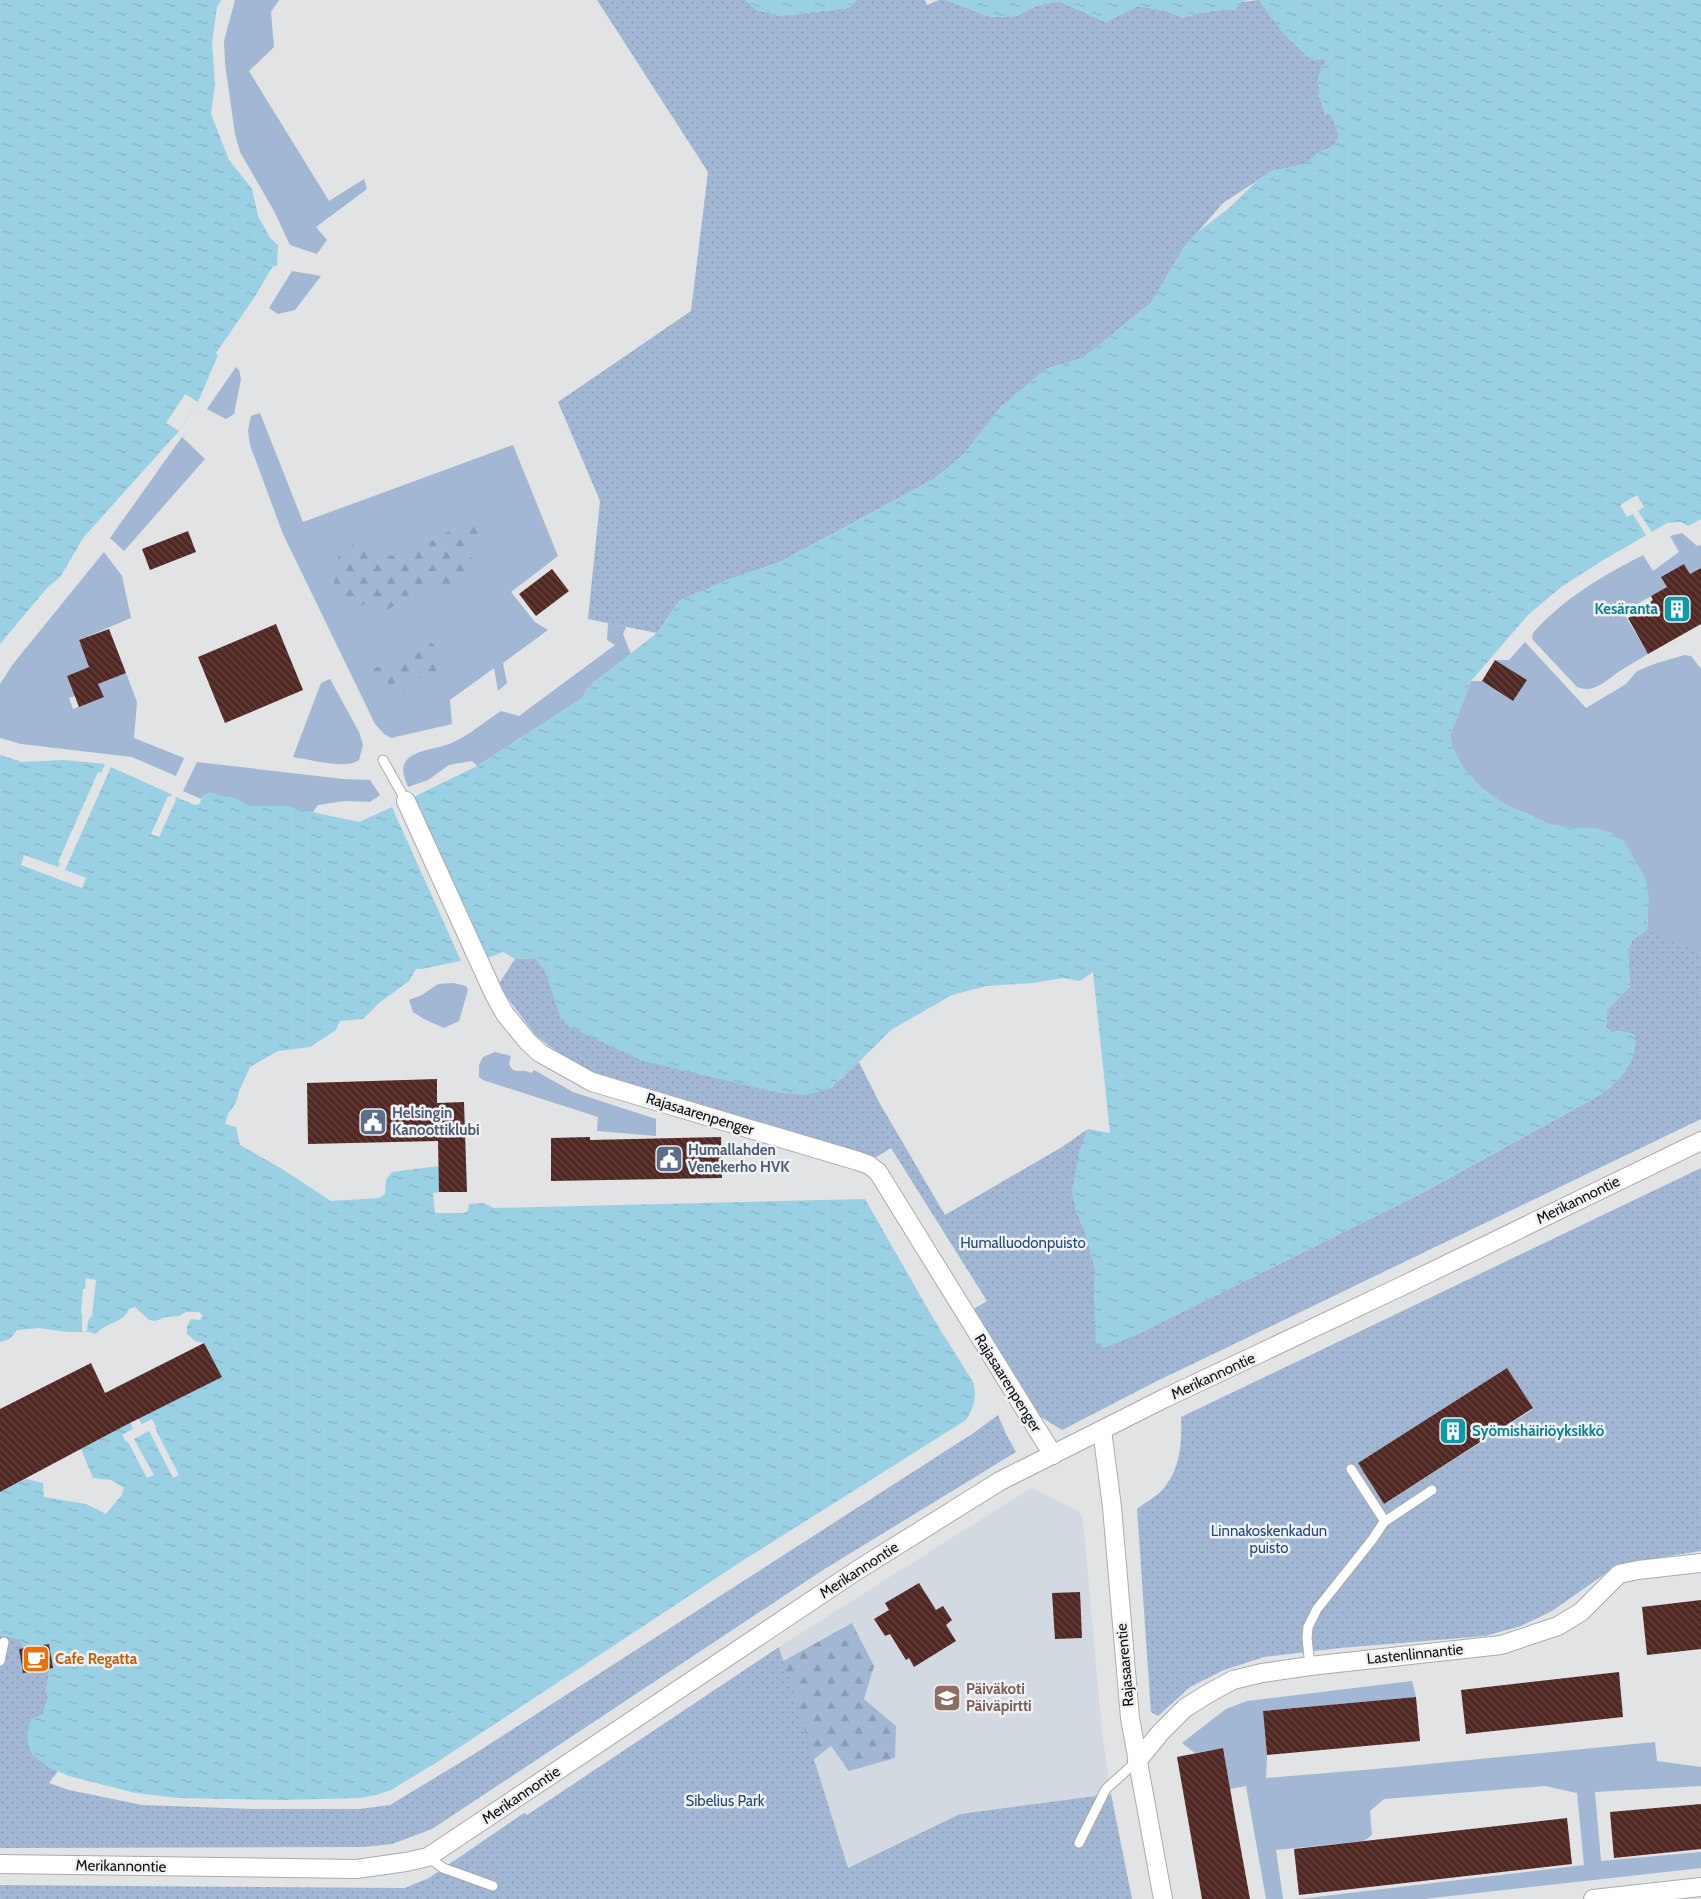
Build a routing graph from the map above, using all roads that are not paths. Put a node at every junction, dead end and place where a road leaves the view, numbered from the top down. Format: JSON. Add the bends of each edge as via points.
{"nodes":[{"id":1,"x":383,"y":760,"type":"dead end"},
{"id":2,"x":406,"y":801,"type":"joint"},
{"id":3,"x":1701,"y":1141,"type":"edge"},
{"id":4,"x":1102,"y":1430,"type":"junction"},
{"id":5,"x":1053,"y":1454,"type":"junction"},
{"id":6,"x":1351,"y":1468,"type":"dead end"},
{"id":7,"x":1432,"y":1490,"type":"dead end"},
{"id":8,"x":1384,"y":1522,"type":"junction"},
{"id":9,"x":1701,"y":1563,"type":"edge"},
{"id":10,"x":4,"y":1642,"type":"dead end"},
{"id":11,"x":0,"y":1661,"type":"edge"},
{"id":12,"x":1310,"y":1666,"type":"junction"},
{"id":13,"x":1137,"y":1761,"type":"junction"},
{"id":14,"x":1079,"y":1842,"type":"dead end"},
{"id":15,"x":428,"y":1857,"type":"junction"},
{"id":16,"x":0,"y":1864,"type":"edge"},
{"id":17,"x":493,"y":1886,"type":"dead end"},
{"id":18,"x":1701,"y":1888,"type":"edge"},
{"id":19,"x":1163,"y":1899,"type":"edge"},
{"id":20,"x":1593,"y":1899,"type":"edge"}],
"edges":[{"from":1,"to":2,"type":"lane"},
{"from":2,"to":5,"type":"street","name":"Rajasaarenpenger","via":[[486,978],[505,1014],[528,1042],[540,1053],[592,1082],[858,1161],[878,1172]]},
{"from":3,"to":4,"type":"street","name":"Merikannontie"},
{"from":4,"to":5,"type":"street","name":"Merikannontie"},
{"from":4,"to":13,"type":"street","name":"Rajasaarentie"},
{"from":5,"to":15,"type":"street","name":"Merikannontie","via":[[1000,1482],[856,1571]]},
{"from":6,"to":8,"type":"lane"},
{"from":7,"to":8,"type":"lane"},
{"from":8,"to":12,"type":"lane","via":[[1317,1609],[1308,1627]]},
{"from":9,"to":12,"type":"street","name":"Lastenlinnantie","via":[[1619,1574],[1581,1612],[1558,1626],[1501,1645]]},
{"from":10,"to":11,"type":"lane"},
{"from":12,"to":13,"type":"street","name":"Lastenlinnantie","via":[[1262,1672],[1233,1680],[1209,1693],[1185,1708]]},
{"from":13,"to":14,"type":"lane","via":[[1106,1789]]},
{"from":13,"to":19,"type":"street","name":"Rajasaarentie"},
{"from":15,"to":16,"type":"street","name":"Merikannontie","via":[[356,1869]]},
{"from":15,"to":17,"type":"lane","via":[[443,1868]]},
{"from":18,"to":20,"type":"street"}]}
